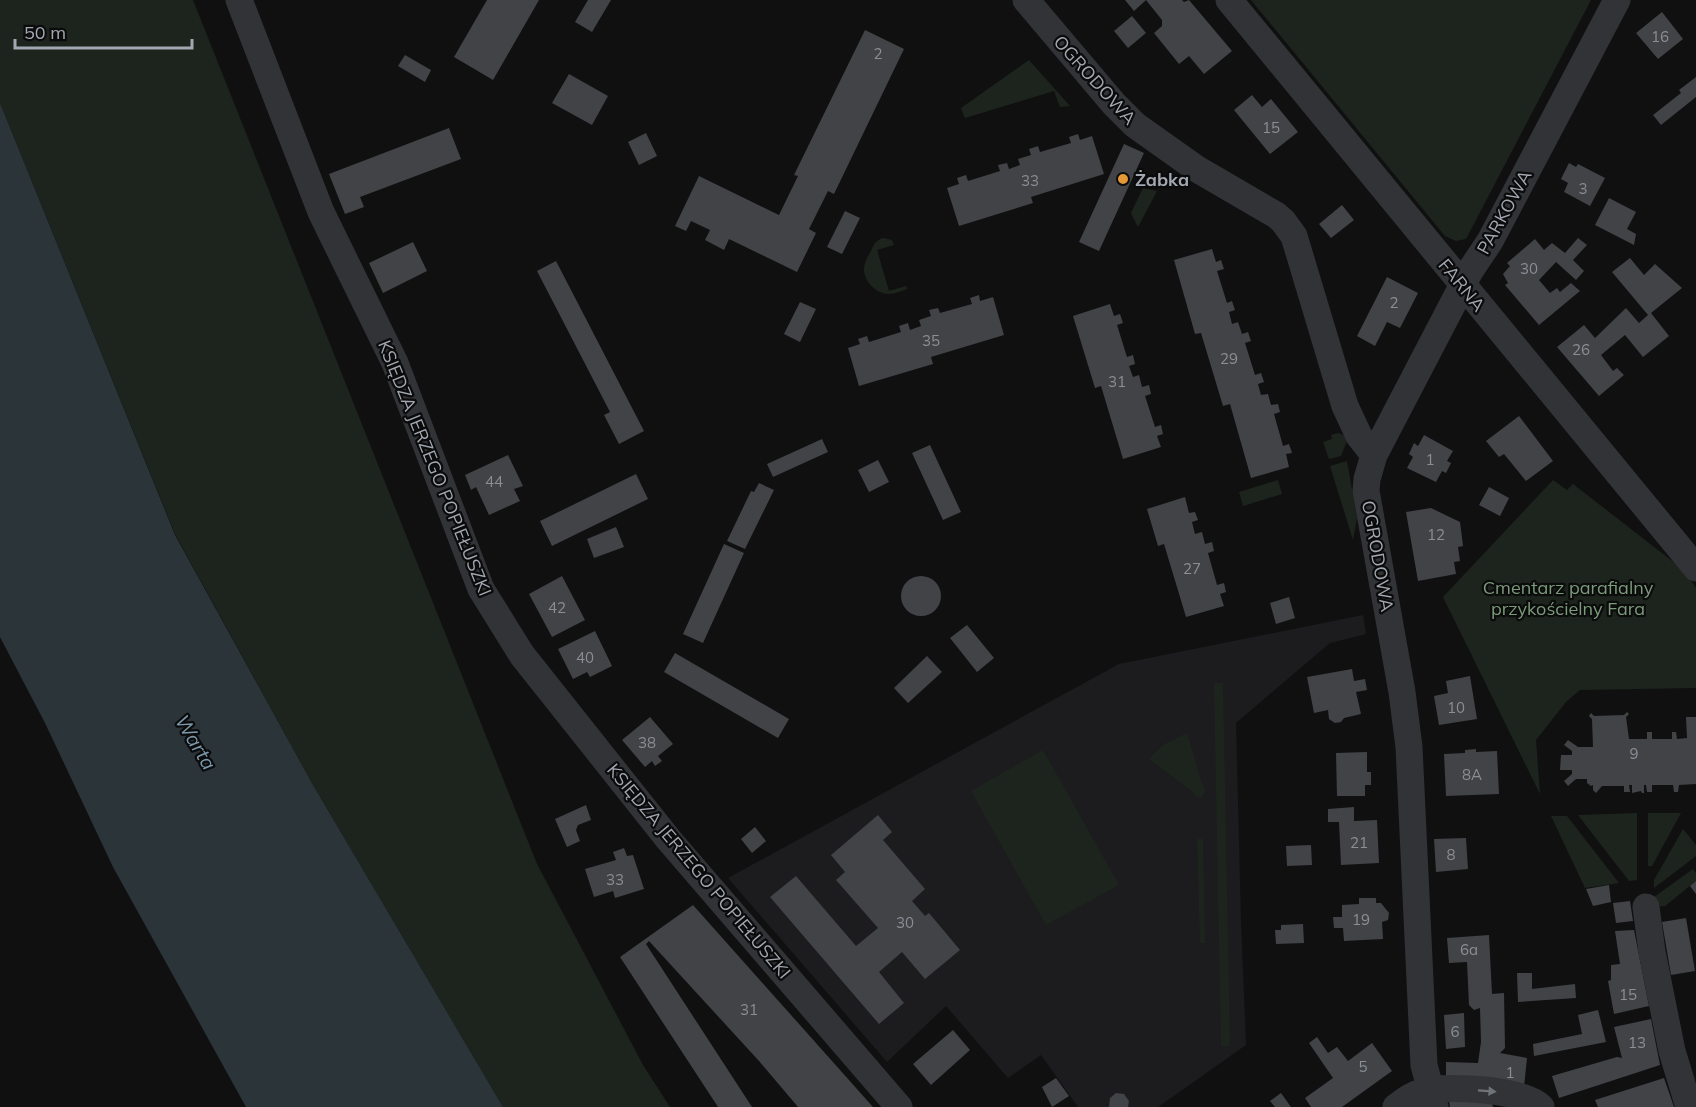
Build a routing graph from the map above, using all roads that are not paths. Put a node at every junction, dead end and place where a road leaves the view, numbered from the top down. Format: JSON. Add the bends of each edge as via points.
{"nodes":[{"id":1,"x":239,"y":0,"type":"edge"},
{"id":2,"x":1026,"y":0,"type":"edge"},
{"id":3,"x":1228,"y":0,"type":"edge"},
{"id":4,"x":1617,"y":0,"type":"edge"},
{"id":5,"x":1462,"y":286,"type":"junction"},
{"id":6,"x":1374,"y":455,"type":"junction"},
{"id":7,"x":1696,"y":568,"type":"edge"},
{"id":8,"x":1646,"y":907,"type":"dead end"},
{"id":9,"x":1432,"y":1099,"type":"edge"},
{"id":10,"x":899,"y":1107,"type":"edge"},
{"id":11,"x":1396,"y":1107,"type":"edge"},
{"id":12,"x":1541,"y":1107,"type":"edge"},
{"id":13,"x":1689,"y":1107,"type":"edge"}],
"edges":[{"from":1,"to":10,"type":"street","name":"KSIĘDZA JERZEGO POPIEŁUSZKI","via":[[321,212],[395,363],[481,590],[522,655],[669,840]]},
{"from":2,"to":6,"type":"street","name":"OGRODOWA","via":[[1135,124],[1197,169],[1276,215],[1289,228],[1345,406],[1359,436]]},
{"from":3,"to":5,"type":"street","name":"FARNA"},
{"from":4,"to":5,"type":"street","name":"PARKOWA","via":[[1490,241]]},
{"from":5,"to":6,"type":"street","name":"PARKOWA"},
{"from":5,"to":7,"type":"street","name":"FARNA"},
{"from":6,"to":9,"type":"street","name":"OGRODOWA","via":[[1366,491],[1409,747],[1424,1065]]},
{"from":8,"to":13,"type":"street","via":[[1672,1051]]},
{"from":9,"to":11,"type":"street","via":[[1416,1094]]},
{"from":9,"to":12,"type":"street","one_way":true,"via":[[1479,1090],[1510,1093],[1531,1099]]}]}
